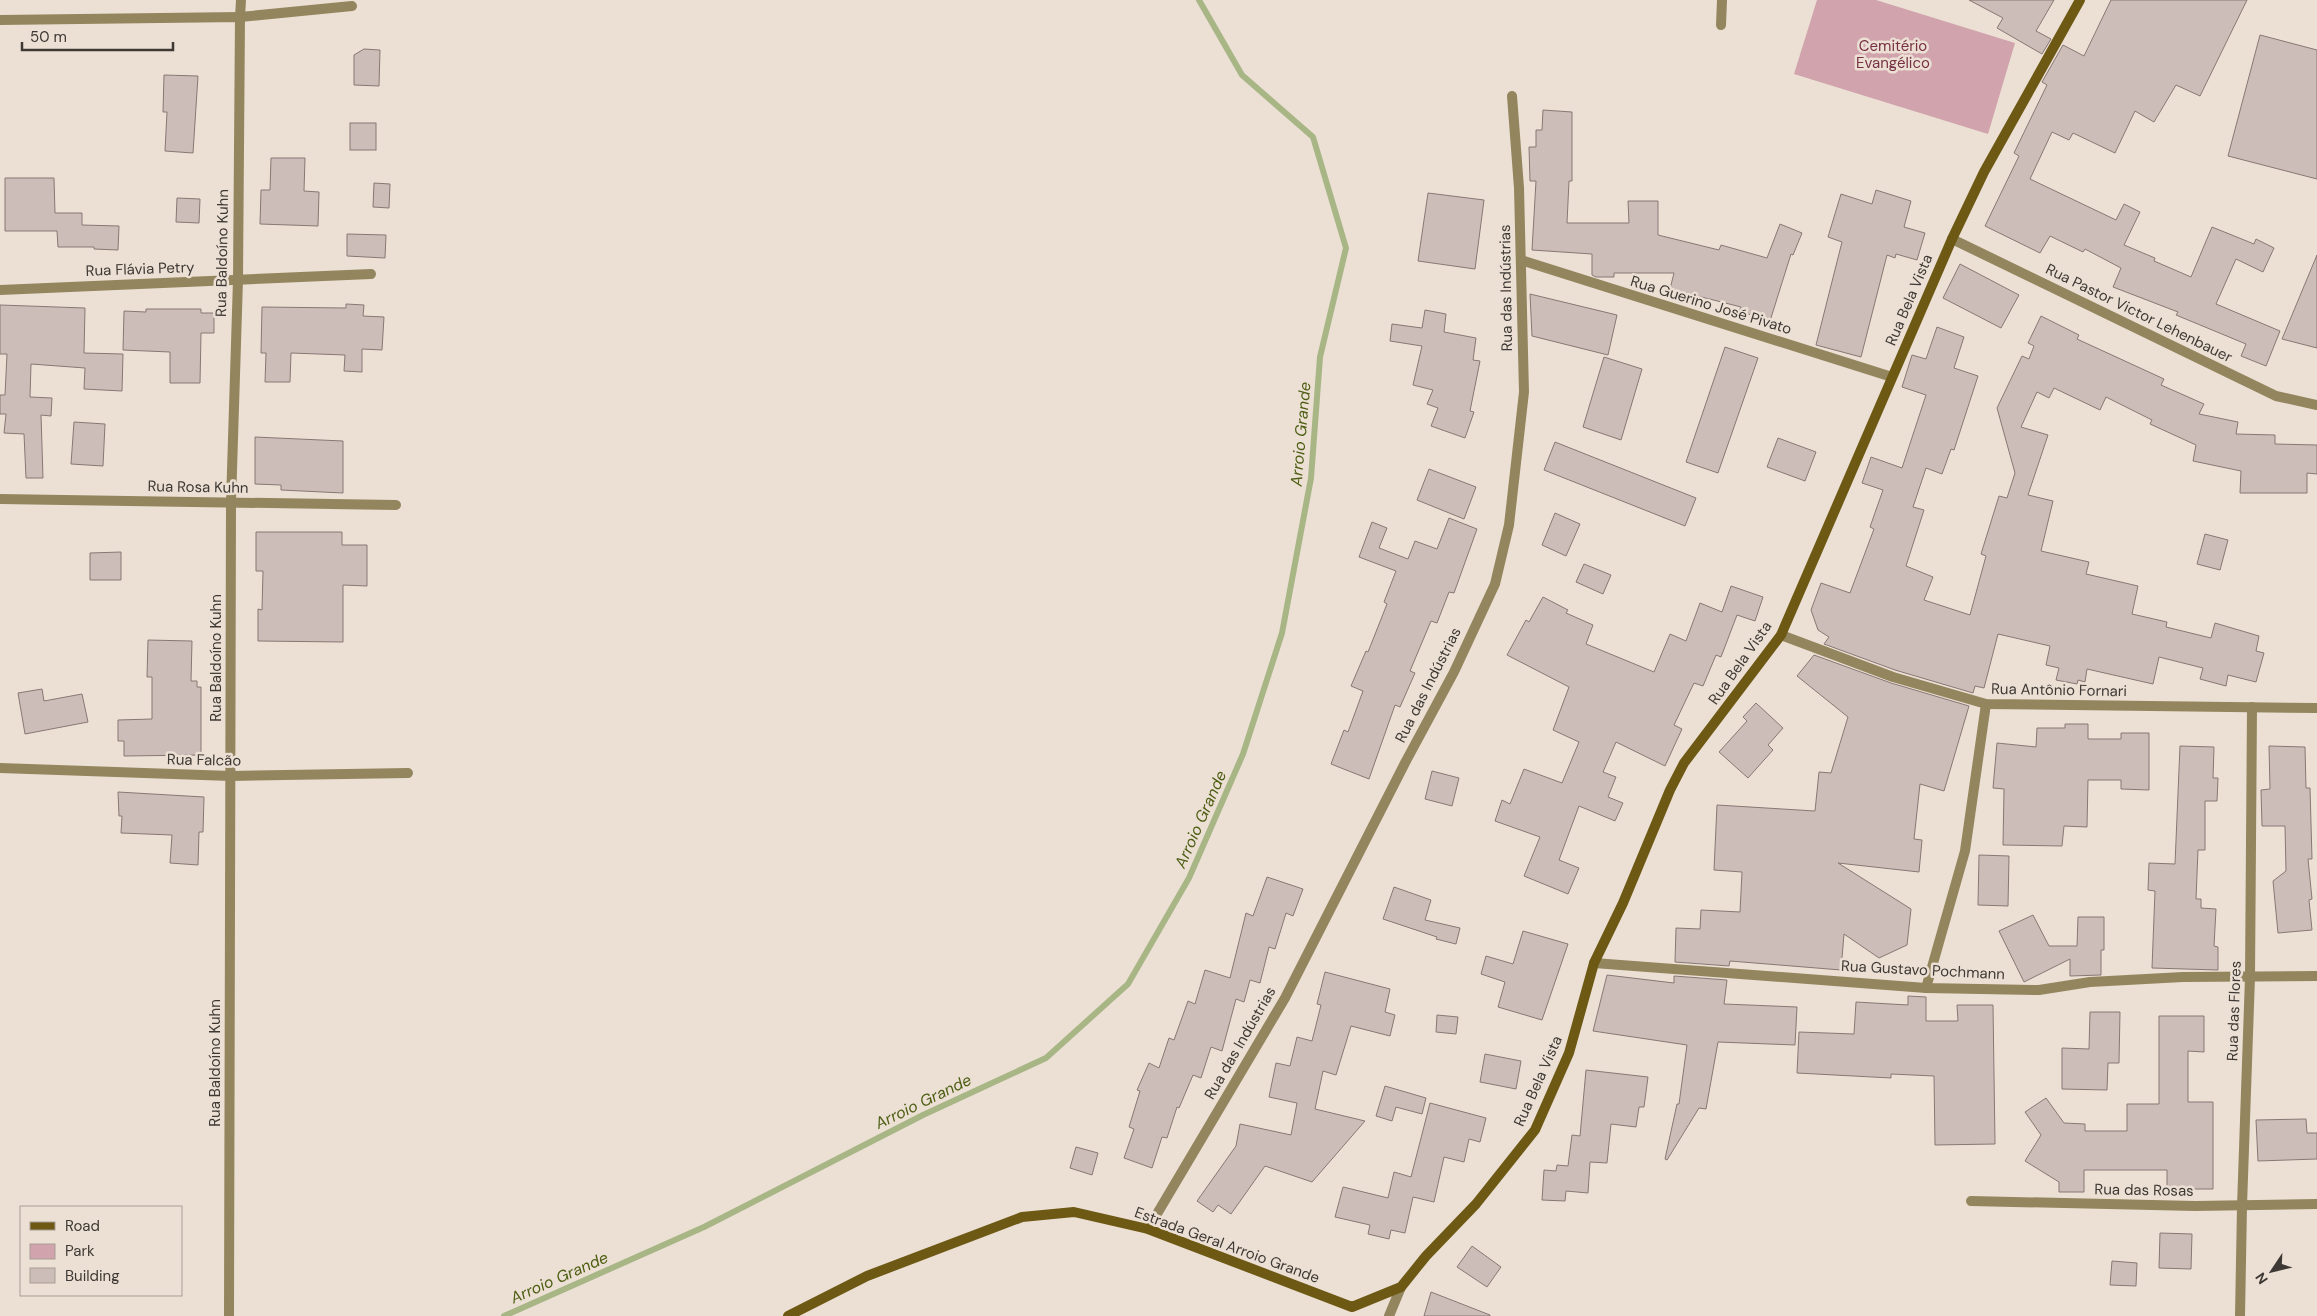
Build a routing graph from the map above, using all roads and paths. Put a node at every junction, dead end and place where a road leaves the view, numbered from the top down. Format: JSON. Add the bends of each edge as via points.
{"nodes":[{"id":1,"x":240,"y":0,"type":"edge"},
{"id":2,"x":1722,"y":0,"type":"edge"},
{"id":3,"x":2080,"y":0,"type":"edge"},
{"id":4,"x":352,"y":6,"type":"dead end"},
{"id":5,"x":240,"y":16,"type":"junction"},
{"id":6,"x":0,"y":20,"type":"edge"},
{"id":7,"x":1721,"y":25,"type":"dead end"},
{"id":8,"x":1512,"y":96,"type":"dead end"},
{"id":9,"x":1952,"y":239,"type":"junction"},
{"id":10,"x":1521,"y":260,"type":"junction"},
{"id":11,"x":371,"y":274,"type":"dead end"},
{"id":12,"x":238,"y":280,"type":"junction"},
{"id":13,"x":0,"y":290,"type":"edge"},
{"id":14,"x":1892,"y":377,"type":"junction"},
{"id":15,"x":2317,"y":405,"type":"edge"},
{"id":16,"x":0,"y":499,"type":"edge"},
{"id":17,"x":231,"y":502,"type":"junction"},
{"id":18,"x":396,"y":505,"type":"dead end"},
{"id":19,"x":1781,"y":635,"type":"junction"},
{"id":20,"x":1986,"y":704,"type":"junction"},
{"id":21,"x":2252,"y":707,"type":"junction"},
{"id":22,"x":2317,"y":708,"type":"edge"},
{"id":23,"x":0,"y":768,"type":"edge"},
{"id":24,"x":408,"y":772,"type":"dead end"},
{"id":25,"x":231,"y":776,"type":"junction"},
{"id":26,"x":1594,"y":964,"type":"junction"},
{"id":27,"x":2317,"y":976,"type":"edge"},
{"id":28,"x":2250,"y":977,"type":"junction"},
{"id":29,"x":1926,"y":988,"type":"junction"},
{"id":30,"x":1971,"y":1201,"type":"dead end"},
{"id":31,"x":2317,"y":1204,"type":"edge"},
{"id":32,"x":2242,"y":1206,"type":"junction"},
{"id":33,"x":1148,"y":1228,"type":"junction"},
{"id":34,"x":1401,"y":1287,"type":"junction"},
{"id":35,"x":229,"y":1316,"type":"edge"},
{"id":36,"x":788,"y":1316,"type":"edge"},
{"id":37,"x":1388,"y":1316,"type":"edge"},
{"id":38,"x":2240,"y":1316,"type":"edge"}],
"edges":[{"from":1,"to":5,"type":"street","name":"Rua Baldoíno Kuhn"},
{"from":2,"to":7,"type":"street"},
{"from":3,"to":9,"type":"main road","name":"Rua Bela Vista","via":[[1984,172]]},
{"from":4,"to":5,"type":"street"},
{"from":5,"to":6,"type":"street"},
{"from":5,"to":12,"type":"street","name":"Rua Baldoíno Kuhn"},
{"from":8,"to":10,"type":"street","name":"Rua das Indústrias"},
{"from":9,"to":14,"type":"main road","name":"Rua Bela Vista"},
{"from":9,"to":15,"type":"street","name":"Rua Pastor Victor Lehenbauer","via":[[2276,396]]},
{"from":10,"to":14,"type":"street","name":"Rua Guerino José Pivato"},
{"from":10,"to":33,"type":"street","name":"Rua das Indústrias","via":[[1524,392],[1509,525],[1495,584],[1454,672],[1285,998]]},
{"from":11,"to":12,"type":"street","name":"Rua Flávia Petry"},
{"from":12,"to":13,"type":"street","name":"Rua Flávia Petry"},
{"from":12,"to":17,"type":"street","name":"Rua Baldoíno Kuhn"},
{"from":14,"to":19,"type":"main road","name":"Rua Bela Vista"},
{"from":16,"to":17,"type":"street","name":"Rua Rosa Kuhn"},
{"from":17,"to":18,"type":"street","name":"Rua Rosa Kuhn"},
{"from":17,"to":25,"type":"street","name":"Rua Baldoíno Kuhn"},
{"from":19,"to":20,"type":"street","name":"Rua Antônio Fornari","via":[[1893,676]]},
{"from":19,"to":26,"type":"main road","name":"Rua Bela Vista","via":[[1684,763]]},
{"from":20,"to":21,"type":"street","name":"Rua Antônio Fornari"},
{"from":20,"to":29,"type":"street","via":[[1965,850]]},
{"from":21,"to":22,"type":"street","name":"Rua Antônio Fornari"},
{"from":21,"to":28,"type":"street","name":"Rua das Flores"},
{"from":23,"to":25,"type":"street","name":"Rua Falcão"},
{"from":24,"to":25,"type":"street","name":"Rua Falcão"},
{"from":25,"to":35,"type":"street","name":"Rua Baldoíno Kuhn"},
{"from":26,"to":29,"type":"street","name":"Rua Gustavo Pochmann"},
{"from":26,"to":34,"type":"main road","name":"Rua Bela Vista","via":[[1570,1053],[1535,1130],[1476,1204]]},
{"from":27,"to":28,"type":"street","name":"Rua Gustavo Pochmann"},
{"from":28,"to":29,"type":"street","name":"Rua Gustavo Pochmann","via":[[2090,982],[2039,990]]},
{"from":28,"to":32,"type":"street","name":"Rua das Flores"},
{"from":30,"to":32,"type":"street","name":"Rua das Rosas"},
{"from":31,"to":32,"type":"street","name":"Rua das Rosas"},
{"from":32,"to":38,"type":"street","name":"Rua das Flores"},
{"from":33,"to":34,"type":"main road","name":"Estrada Geral Arroio Grande","via":[[1352,1307]]},
{"from":33,"to":36,"type":"main road","name":"Estrada Geral Arroio Grande","via":[[1074,1212],[1022,1217],[867,1276]]},
{"from":34,"to":37,"type":"street","name":"Rua Bela Vista"}]}
